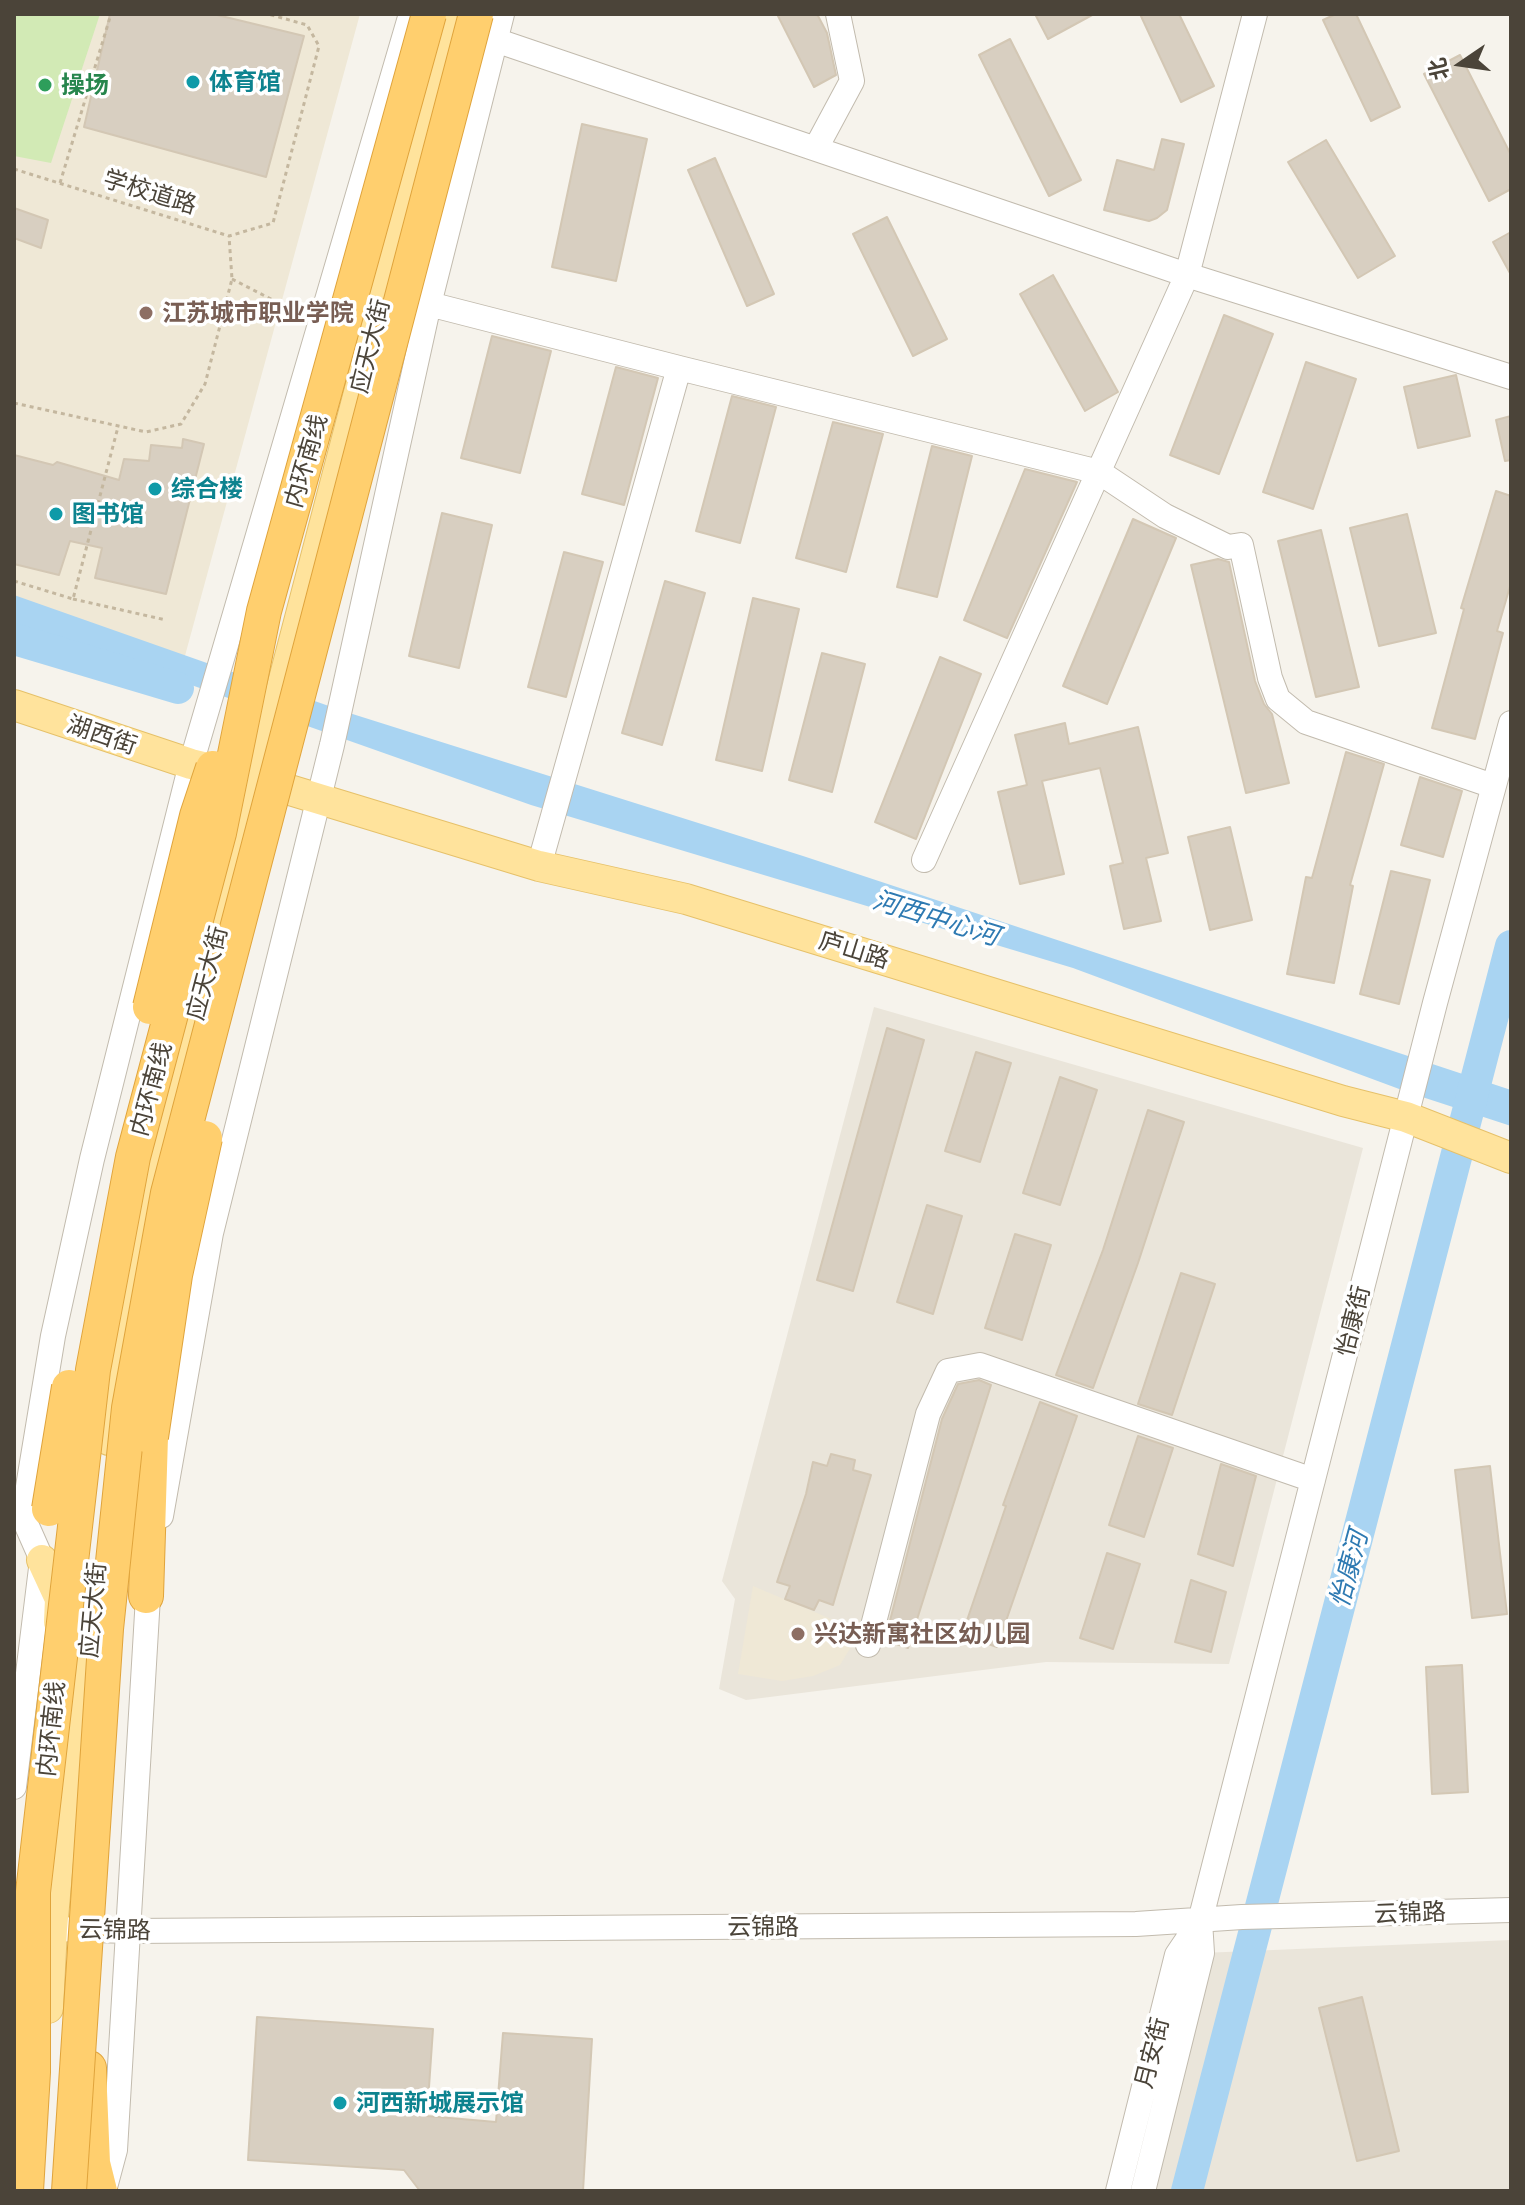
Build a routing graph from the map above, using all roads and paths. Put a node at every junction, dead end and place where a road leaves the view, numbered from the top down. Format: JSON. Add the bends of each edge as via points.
{"nodes":[{"id":1,"x":111,"y":14,"type":"edge"},
{"id":2,"x":268,"y":14,"type":"edge"},
{"id":3,"x":411,"y":14,"type":"edge"},
{"id":4,"x":429,"y":14,"type":"edge"},
{"id":5,"x":444,"y":14,"type":"edge"},
{"id":6,"x":458,"y":14,"type":"edge"},
{"id":7,"x":502,"y":14,"type":"edge"},
{"id":8,"x":838,"y":14,"type":"edge"},
{"id":9,"x":1255,"y":14,"type":"edge"},
{"id":10,"x":486,"y":27,"type":"edge"},
{"id":11,"x":816,"y":148,"type":"junction"},
{"id":12,"x":14,"y":169,"type":"edge"},
{"id":13,"x":60,"y":183,"type":"junction"},
{"id":14,"x":229,"y":236,"type":"junction"},
{"id":15,"x":1187,"y":275,"type":"junction"},
{"id":16,"x":232,"y":279,"type":"junction"},
{"id":17,"x":429,"y":304,"type":"junction"},
{"id":18,"x":319,"y":324,"type":"junction"},
{"id":19,"x":679,"y":368,"type":"junction"},
{"id":20,"x":1511,"y":377,"type":"edge"},
{"id":21,"x":14,"y":403,"type":"edge"},
{"id":22,"x":118,"y":427,"type":"junction"},
{"id":23,"x":1099,"y":472,"type":"junction"},
{"id":24,"x":14,"y":581,"type":"edge"},
{"id":25,"x":73,"y":599,"type":"junction"},
{"id":26,"x":264,"y":611,"type":"junction"},
{"id":27,"x":166,"y":620,"type":"dead end"},
{"id":28,"x":313,"y":630,"type":"junction"},
{"id":29,"x":14,"y":705,"type":"edge"},
{"id":30,"x":1511,"y":723,"type":"edge"},
{"id":31,"x":191,"y":764,"type":"junction"},
{"id":32,"x":251,"y":779,"type":"junction"},
{"id":33,"x":1493,"y":786,"type":"junction"},
{"id":34,"x":318,"y":799,"type":"junction"},
{"id":35,"x":541,"y":860,"type":"junction"},
{"id":36,"x":924,"y":860,"type":"dead end"},
{"id":37,"x":1411,"y":1110,"type":"junction"},
{"id":38,"x":1511,"y":1158,"type":"edge"},
{"id":39,"x":1313,"y":1480,"type":"junction"},
{"id":40,"x":42,"y":1560,"type":"junction"},
{"id":41,"x":82,"y":1585,"type":"junction"},
{"id":42,"x":146,"y":1596,"type":"junction"},
{"id":43,"x":868,"y":1645,"type":"dead end"},
{"id":44,"x":14,"y":1787,"type":"edge"},
{"id":45,"x":33,"y":1892,"type":"junction"},
{"id":46,"x":1511,"y":1910,"type":"edge"},
{"id":47,"x":1200,"y":1921,"type":"junction"},
{"id":48,"x":14,"y":1928,"type":"edge"},
{"id":49,"x":61,"y":1930,"type":"junction"},
{"id":50,"x":130,"y":1931,"type":"junction"},
{"id":51,"x":84,"y":1960,"type":"junction"},
{"id":52,"x":14,"y":2003,"type":"edge"},
{"id":53,"x":26,"y":2191,"type":"edge"},
{"id":54,"x":39,"y":2191,"type":"edge"},
{"id":55,"x":68,"y":2191,"type":"edge"},
{"id":56,"x":102,"y":2191,"type":"edge"},
{"id":57,"x":1118,"y":2191,"type":"edge"},
{"id":58,"x":1143,"y":2191,"type":"edge"}],
"edges":[{"from":1,"to":13,"type":"path"},
{"from":2,"to":14,"type":"path","via":[[307,25],[319,46],[273,223]]},
{"from":3,"to":18,"type":"street"},
{"from":4,"to":26,"type":"highway","name":"内环南线","bridge":true},
{"from":5,"to":32,"type":"main road","name":"应天大街"},
{"from":6,"to":32,"type":"main road","name":"应天大街"},
{"from":7,"to":10,"type":"street","name":"应天大街"},
{"from":8,"to":11,"type":"street","via":[[852,81]]},
{"from":9,"to":15,"type":"street"},
{"from":10,"to":11,"type":"street"},
{"from":10,"to":17,"type":"street","name":"应天大街"},
{"from":10,"to":28,"type":"highway","name":"内环南线","bridge":true},
{"from":11,"to":15,"type":"street"},
{"from":12,"to":13,"type":"path","name":"学校道路"},
{"from":13,"to":14,"type":"path","name":"学校道路"},
{"from":14,"to":16,"type":"path"},
{"from":15,"to":20,"type":"street"},
{"from":15,"to":23,"type":"street"},
{"from":16,"to":18,"type":"path"},
{"from":16,"to":22,"type":"path","via":[[205,384],[181,424],[146,432]]},
{"from":17,"to":19,"type":"street"},
{"from":17,"to":34,"type":"street","name":"应天大街"},
{"from":18,"to":31,"type":"street"},
{"from":19,"to":23,"type":"street"},
{"from":19,"to":35,"type":"street"},
{"from":21,"to":22,"type":"path"},
{"from":22,"to":25,"type":"path"},
{"from":23,"to":33,"type":"street","via":[[1165,516],[1228,547],[1241,545],[1270,678],[1278,699],[1306,722]]},
{"from":23,"to":36,"type":"street"},
{"from":24,"to":25,"type":"path"},
{"from":25,"to":27,"type":"path"},
{"from":26,"to":41,"type":"highway","bridge":true,"via":[[197,816],[83,1298],[49,1509]]},
{"from":26,"to":45,"type":"highway","name":"内环南线","bridge":true,"via":[[219,833],[133,1157],[93,1370]]},
{"from":28,"to":42,"type":"highway","bridge":true,"via":[[284,832],[175,1275],[151,1437]]},
{"from":28,"to":51,"type":"highway","name":"内环南线","bridge":true,"via":[[168,1193],[131,1393],[106,1629]]},
{"from":29,"to":31,"type":"main road","name":"湖西街"},
{"from":30,"to":33,"type":"street","name":"怡康街"},
{"from":31,"to":32,"type":"main road","name":"庐山路"},
{"from":31,"to":40,"type":"street","via":[[53,1336],[23,1517]]},
{"from":32,"to":34,"type":"main road","name":"庐山路"},
{"from":32,"to":41,"type":"main road","name":"应天大街","via":[[141,1189],[104,1399]]},
{"from":32,"to":49,"type":"main road","name":"应天大街","via":[[150,1192],[113,1400]]},
{"from":33,"to":37,"type":"street","name":"怡康街"},
{"from":34,"to":35,"type":"main road","name":"庐山路"},
{"from":34,"to":42,"type":"street","name":"应天大街","via":[[211,1233]]},
{"from":35,"to":37,"type":"main road","name":"庐山路","via":[[686,899],[1343,1101]]},
{"from":37,"to":38,"type":"main road","name":"庐山路"},
{"from":37,"to":39,"type":"street","name":"怡康街"},
{"from":39,"to":43,"type":"street","via":[[980,1365],[948,1371],[928,1414]]},
{"from":39,"to":47,"type":"street","name":"怡康街"},
{"from":40,"to":44,"type":"street"},
{"from":40,"to":49,"type":"main road","via":[[60,1599]]},
{"from":41,"to":49,"type":"main road","name":"应天大街"},
{"from":42,"to":50,"type":"street","name":"应天大街"},
{"from":45,"to":52,"type":"highway","bridge":true},
{"from":45,"to":53,"type":"highway","name":"内环南线","bridge":true,"via":[[33,2072]]},
{"from":46,"to":47,"type":"street","name":"云锦路"},
{"from":47,"to":50,"type":"street","name":"云锦路"},
{"from":47,"to":57,"type":"street","name":"月安街","via":[[1177,1955]]},
{"from":47,"to":58,"type":"street","via":[[1202,1953]]},
{"from":48,"to":49,"type":"street","name":"云锦路"},
{"from":49,"to":50,"type":"street","name":"云锦路"},
{"from":49,"to":54,"type":"main road","name":"应天大街"},
{"from":49,"to":55,"type":"main road","name":"应天大街","via":[[55,2142]]},
{"from":50,"to":56,"type":"street","name":"应天大街","via":[[115,2150]]},
{"from":51,"to":55,"type":"highway","name":"内环南线","bridge":true},
{"from":51,"to":56,"type":"highway","bridge":true,"via":[[93,2163]]}]}
